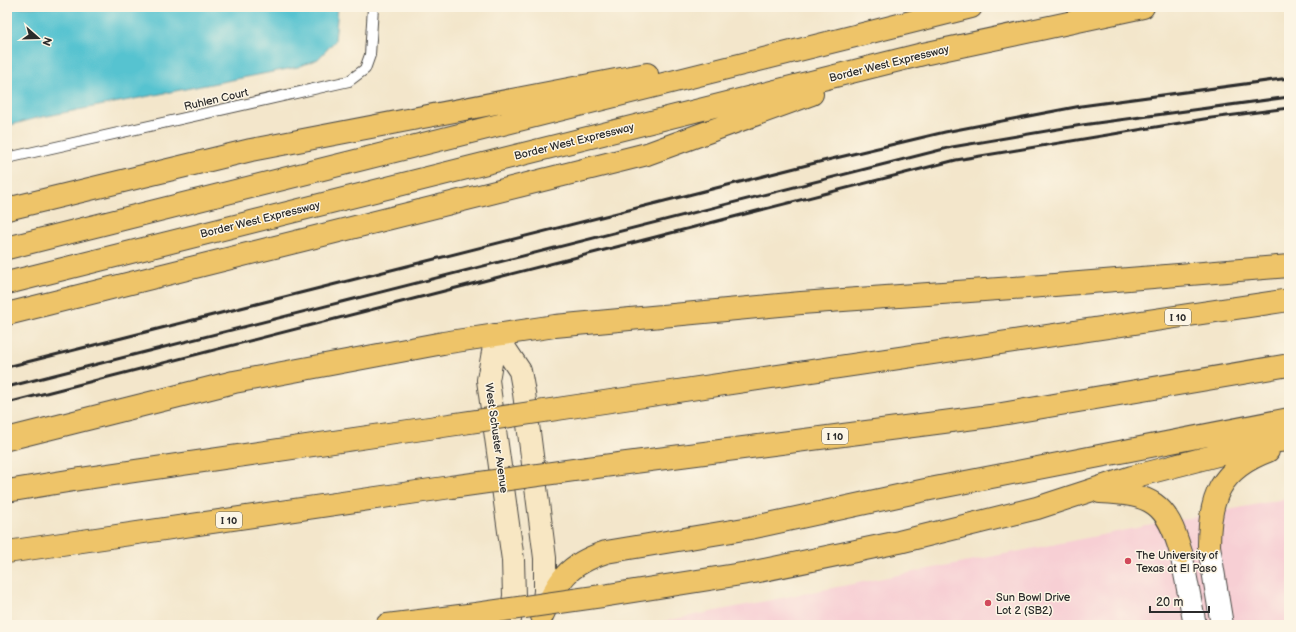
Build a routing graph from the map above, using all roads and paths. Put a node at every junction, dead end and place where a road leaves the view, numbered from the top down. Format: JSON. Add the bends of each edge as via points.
{"nodes":[{"id":1,"x":373,"y":7,"type":"edge"},
{"id":2,"x":971,"y":7,"type":"edge"},
{"id":3,"x":1143,"y":7,"type":"edge"},
{"id":4,"x":892,"y":27,"type":"junction"},
{"id":5,"x":922,"y":54,"type":"junction"},
{"id":6,"x":7,"y":158,"type":"edge"},
{"id":7,"x":7,"y":209,"type":"edge"},
{"id":8,"x":7,"y":248,"type":"edge"},
{"id":9,"x":1289,"y":266,"type":"edge"},
{"id":10,"x":7,"y":282,"type":"edge"},
{"id":11,"x":1289,"y":300,"type":"edge"},
{"id":12,"x":7,"y":314,"type":"edge"},
{"id":13,"x":496,"y":334,"type":"junction"},
{"id":14,"x":1289,"y":365,"type":"edge"},
{"id":15,"x":1289,"y":419,"type":"edge"},
{"id":16,"x":7,"y":439,"type":"edge"},
{"id":17,"x":1289,"y":440,"type":"edge"},
{"id":18,"x":1289,"y":443,"type":"edge"},
{"id":19,"x":7,"y":491,"type":"edge"},
{"id":20,"x":1088,"y":491,"type":"junction"},
{"id":21,"x":1209,"y":546,"type":"joint"},
{"id":22,"x":7,"y":552,"type":"edge"},
{"id":23,"x":1181,"y":553,"type":"joint"},
{"id":24,"x":541,"y":621,"type":"edge"},
{"id":25,"x":387,"y":625,"type":"edge"},
{"id":26,"x":509,"y":625,"type":"edge"},
{"id":27,"x":1195,"y":625,"type":"edge"},
{"id":28,"x":1222,"y":625,"type":"edge"}],
"edges":[{"from":1,"to":6,"type":"lane","name":"Ruhlen Court","via":[[370,55],[365,69],[349,82]]},
{"from":2,"to":4,"type":"highway"},
{"from":3,"to":5,"type":"highway","name":"Border West Expressway"},
{"from":4,"to":7,"type":"highway","via":[[251,150]]},
{"from":4,"to":8,"type":"highway"},
{"from":5,"to":10,"type":"highway","name":"Border West Expressway"},
{"from":5,"to":12,"type":"highway","via":[[647,154]]},
{"from":9,"to":13,"type":"highway","via":[[801,303]]},
{"from":11,"to":19,"type":"highway","number":"I 10","bridge":true},
{"from":13,"to":16,"type":"highway","via":[[234,382]]},
{"from":13,"to":24,"type":"main road","via":[[520,371],[524,393],[545,558],[545,591]]},
{"from":13,"to":26,"type":"main road","name":"West Schuster Avenue","via":[[488,380],[513,560],[514,596]]},
{"from":14,"to":22,"type":"highway","number":"I 10","bridge":true,"via":[[990,416],[588,468]]},
{"from":15,"to":24,"type":"highway","via":[[930,489],[750,528],[606,552],[570,570],[562,578]]},
{"from":17,"to":20,"type":"highway","via":[[1268,442],[1139,475]]},
{"from":18,"to":21,"type":"highway","via":[[1255,456],[1227,477],[1214,497],[1209,521]]},
{"from":20,"to":23,"type":"highway","via":[[1123,492],[1142,497],[1157,506],[1170,521]]},
{"from":20,"to":25,"type":"highway","bridge":true,"via":[[1037,508],[899,542],[754,572],[602,596]]},
{"from":21,"to":28,"type":"street"},
{"from":23,"to":27,"type":"street"}]}
